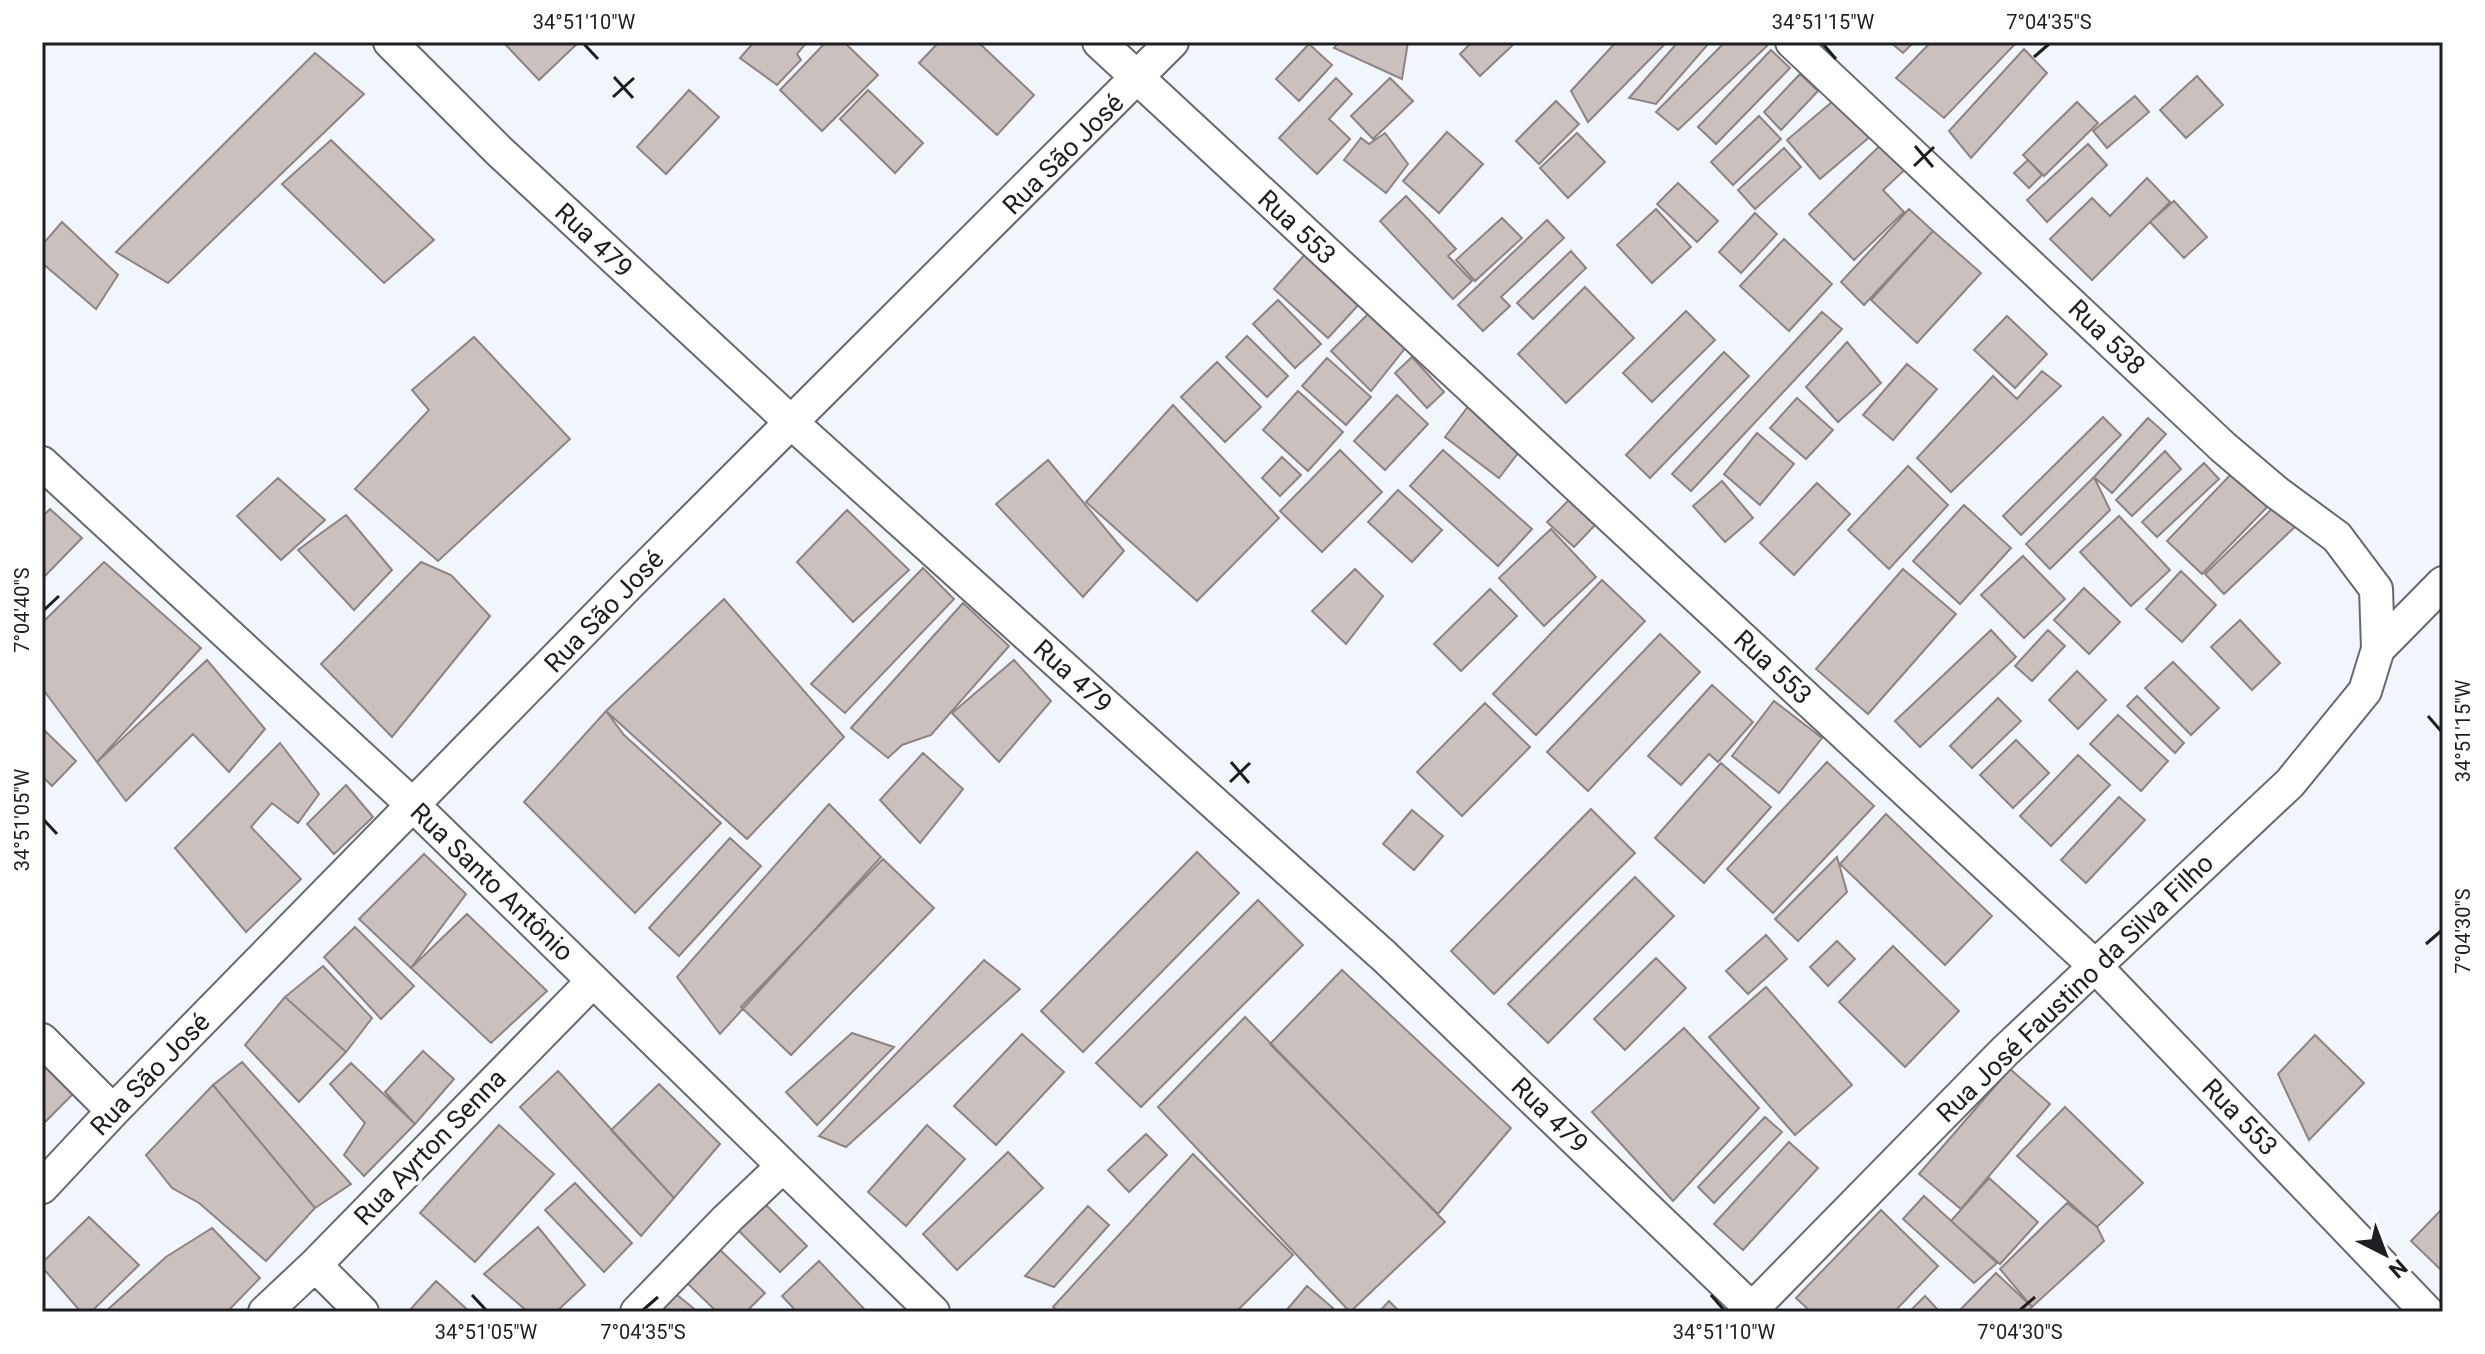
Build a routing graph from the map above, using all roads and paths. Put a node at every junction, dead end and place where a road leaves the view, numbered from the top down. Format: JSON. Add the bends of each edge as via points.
{"nodes":[{"id":1,"x":390,"y":42,"type":"edge"},
{"id":2,"x":1099,"y":42,"type":"edge"},
{"id":3,"x":1172,"y":42,"type":"edge"},
{"id":4,"x":1792,"y":42,"type":"edge"},
{"id":5,"x":1138,"y":79,"type":"junction"},
{"id":6,"x":792,"y":423,"type":"junction"},
{"id":7,"x":42,"y":463,"type":"edge"},
{"id":8,"x":2443,"y":583,"type":"edge"},
{"id":9,"x":2378,"y":649,"type":"junction"},
{"id":10,"x":414,"y":806,"type":"junction"},
{"id":11,"x":2095,"y":966,"type":"junction"},
{"id":12,"x":593,"y":981,"type":"junction"},
{"id":13,"x":42,"y":1040,"type":"edge"},
{"id":14,"x":113,"y":1111,"type":"junction"},
{"id":15,"x":783,"y":1166,"type":"junction"},
{"id":16,"x":42,"y":1187,"type":"edge"},
{"id":17,"x":315,"y":1265,"type":"junction"},
{"id":18,"x":1752,"y":1311,"type":"edge"},
{"id":19,"x":265,"y":1312,"type":"edge"},
{"id":20,"x":362,"y":1312,"type":"edge"},
{"id":21,"x":637,"y":1312,"type":"edge"},
{"id":22,"x":933,"y":1312,"type":"edge"},
{"id":23,"x":2427,"y":1312,"type":"edge"}],
"edges":[{"from":1,"to":6,"type":"street","name":"Rua 479","via":[[499,151]]},
{"from":2,"to":5,"type":"street","name":"Rua 553"},
{"from":3,"to":5,"type":"street","name":"Rua São José"},
{"from":4,"to":9,"type":"street","name":"Rua 538","via":[[2223,447],[2337,537],[2376,589]]},
{"from":5,"to":6,"type":"street","name":"Rua São José"},
{"from":5,"to":11,"type":"street","name":"Rua 553"},
{"from":6,"to":10,"type":"street","name":"Rua São José"},
{"from":6,"to":18,"type":"street","name":"Rua 479","via":[[1385,957]]},
{"from":7,"to":10,"type":"street","name":"Rua Santo Antônio"},
{"from":8,"to":9,"type":"street"},
{"from":9,"to":11,"type":"street","name":"Rua José Faustino da Silva Filho","via":[[2365,691],[2290,783]]},
{"from":10,"to":12,"type":"street","name":"Rua Santo Antônio"},
{"from":10,"to":14,"type":"street","name":"Rua São José"},
{"from":11,"to":18,"type":"street","name":"Rua José Faustino da Silva Filho"},
{"from":11,"to":23,"type":"street","name":"Rua 553"},
{"from":12,"to":15,"type":"street","name":"Rua Santo Antônio"},
{"from":12,"to":17,"type":"street","name":"Rua Ayrton Senna"},
{"from":13,"to":14,"type":"street"},
{"from":14,"to":16,"type":"street","name":"Rua São José"},
{"from":15,"to":21,"type":"street"},
{"from":15,"to":22,"type":"street","name":"Rua Santo Antônio"},
{"from":17,"to":19,"type":"street","name":"Rua Ayrton Senna"},
{"from":17,"to":20,"type":"street"}]}
